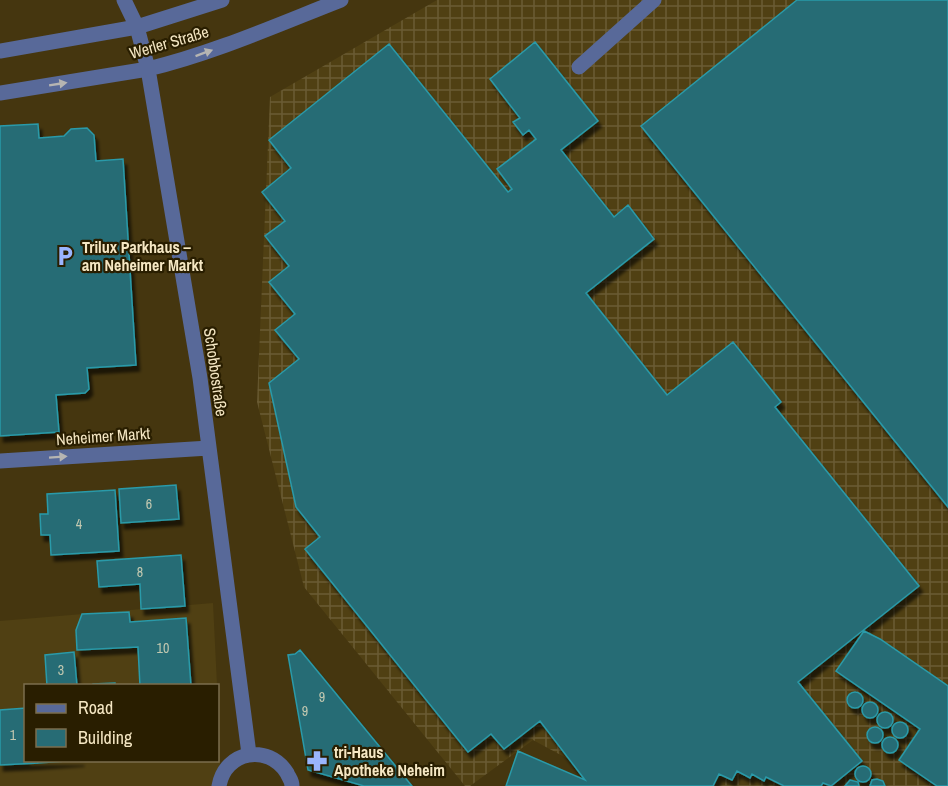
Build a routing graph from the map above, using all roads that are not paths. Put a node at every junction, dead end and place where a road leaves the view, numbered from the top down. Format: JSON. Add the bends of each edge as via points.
{"nodes":[{"id":1,"x":124,"y":0,"type":"edge"},
{"id":2,"x":222,"y":0,"type":"edge"},
{"id":3,"x":341,"y":0,"type":"edge"},
{"id":4,"x":654,"y":0,"type":"edge"},
{"id":5,"x":138,"y":27,"type":"junction"},
{"id":6,"x":0,"y":51,"type":"edge"},
{"id":7,"x":579,"y":67,"type":"dead end"},
{"id":8,"x":148,"y":69,"type":"junction"},
{"id":9,"x":0,"y":93,"type":"edge"},
{"id":10,"x":208,"y":448,"type":"junction"},
{"id":11,"x":0,"y":461,"type":"edge"},
{"id":12,"x":249,"y":754,"type":"junction"},
{"id":13,"x":219,"y":786,"type":"edge"},
{"id":14,"x":292,"y":786,"type":"edge"}],
"edges":[{"from":1,"to":5,"type":"street","name":"Schobbostraße"},
{"from":2,"to":5,"type":"street","name":"Werler Straße"},
{"from":8,"to":3,"type":"street","name":"Werler Straße","one_way":true,"via":[[200,55]]},
{"from":4,"to":7,"type":"street"},
{"from":5,"to":6,"type":"street","name":"Werler Straße"},
{"from":5,"to":8,"type":"street","name":"Schobbostraße"},
{"from":9,"to":8,"type":"street","name":"Werler Straße","one_way":true},
{"from":8,"to":10,"type":"street","name":"Schobbostraße","via":[[200,378]]},
{"from":11,"to":10,"type":"street","name":"Neheimer Markt","one_way":true},
{"from":10,"to":12,"type":"street","name":"Schobbostraße"},
{"from":12,"to":13,"type":"street","via":[[230,764]]},
{"from":12,"to":14,"type":"street","via":[[265,755],[280,763]]}]}
